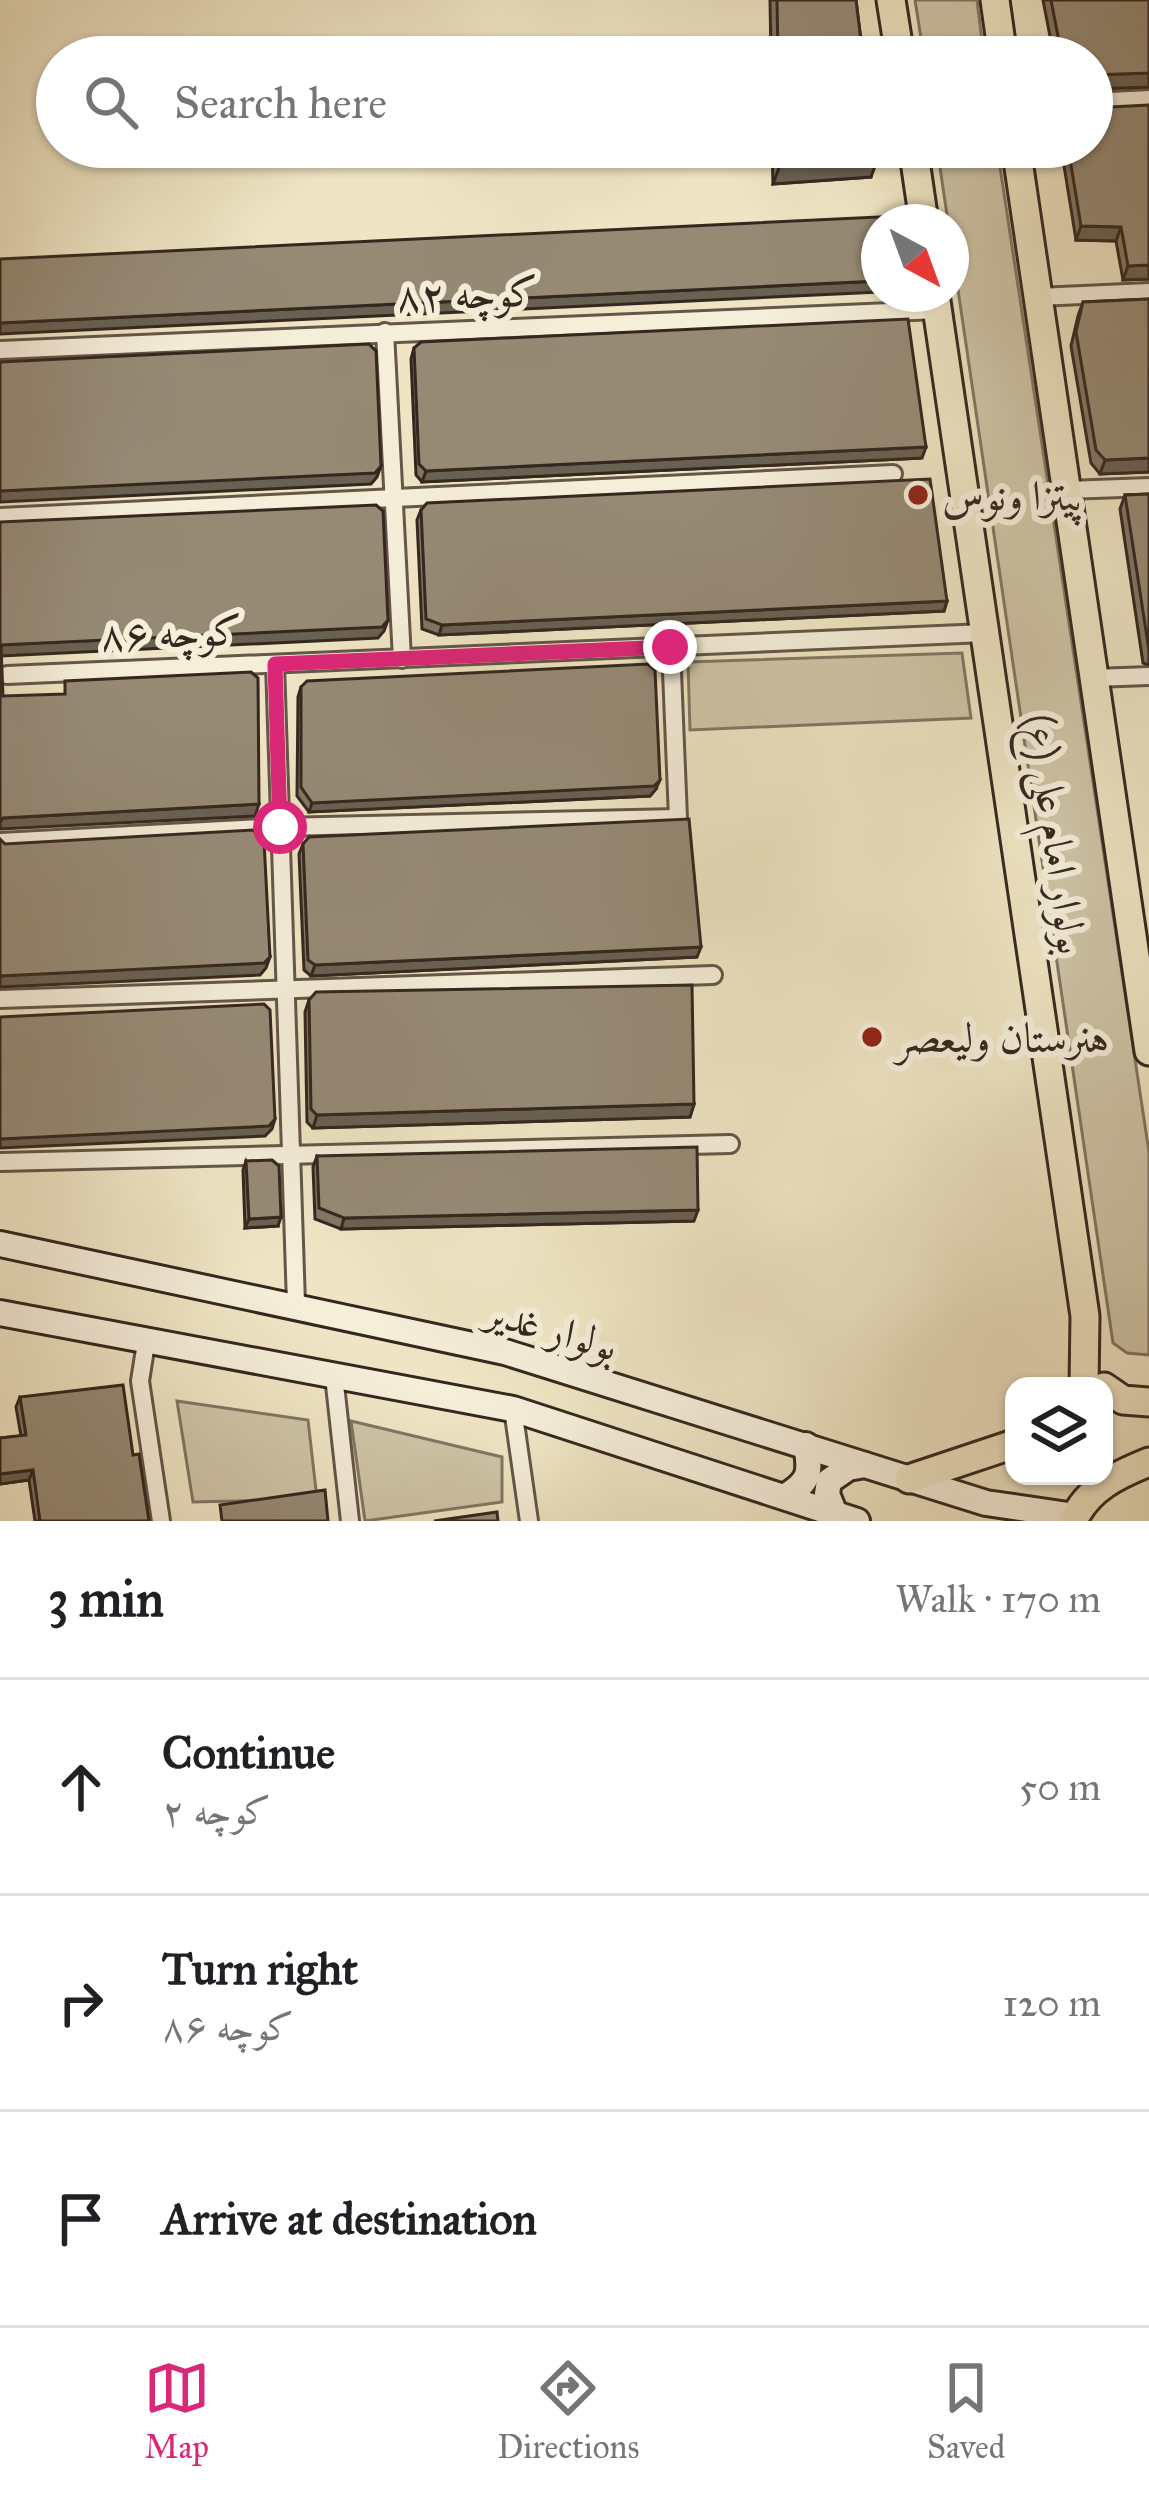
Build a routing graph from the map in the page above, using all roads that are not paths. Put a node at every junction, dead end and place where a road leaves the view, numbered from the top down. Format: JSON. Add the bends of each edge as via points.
{"nodes":[{"id":1,"x":891,"y":0,"type":"edge"},
{"id":2,"x":995,"y":0,"type":"edge"},
{"id":3,"x":897,"y":36,"type":"edge"},
{"id":4,"x":1000,"y":36,"type":"edge"},
{"id":5,"x":1149,"y":99,"type":"edge"},
{"id":6,"x":1113,"y":101,"type":"edge"},
{"id":7,"x":916,"y":168,"type":"edge"},
{"id":8,"x":1019,"y":168,"type":"edge"},
{"id":9,"x":921,"y":204,"type":"edge"},
{"id":10,"x":1149,"y":292,"type":"edge"},
{"id":11,"x":1038,"y":297,"type":"junction"},
{"id":12,"x":861,"y":306,"type":"edge"},
{"id":13,"x":937,"y":312,"type":"edge"},
{"id":14,"x":386,"y":332,"type":"junction"},
{"id":15,"x":0,"y":350,"type":"edge"},
{"id":16,"x":893,"y":474,"type":"dead end"},
{"id":17,"x":1149,"y":487,"type":"edge"},
{"id":18,"x":1067,"y":490,"type":"junction"},
{"id":19,"x":394,"y":497,"type":"junction"},
{"id":20,"x":0,"y":517,"type":"edge"},
{"id":21,"x":985,"y":633,"type":"junction"},
{"id":22,"x":670,"y":647,"type":"junction"},
{"id":23,"x":402,"y":658,"type":"junction"},
{"id":24,"x":275,"y":664,"type":"junction"},
{"id":25,"x":7,"y":676,"type":"edge"},
{"id":26,"x":1149,"y":676,"type":"edge"},
{"id":27,"x":1094,"y":677,"type":"junction"},
{"id":28,"x":280,"y":827,"type":"junction"},
{"id":29,"x":0,"y":842,"type":"edge"},
{"id":30,"x":1137,"y":892,"type":"edge"},
{"id":31,"x":713,"y":975,"type":"dead end"},
{"id":32,"x":284,"y":988,"type":"junction"},
{"id":33,"x":0,"y":999,"type":"edge"},
{"id":34,"x":1149,"y":1051,"type":"edge"},
{"id":35,"x":730,"y":1144,"type":"dead end"},
{"id":36,"x":290,"y":1151,"type":"junction"},
{"id":37,"x":0,"y":1162,"type":"edge"},
{"id":38,"x":0,"y":1244,"type":"edge"},
{"id":39,"x":296,"y":1304,"type":"junction"},
{"id":40,"x":0,"y":1313,"type":"edge"},
{"id":41,"x":146,"y":1343,"type":"junction"},
{"id":42,"x":334,"y":1376,"type":"junction"},
{"id":43,"x":1093,"y":1377,"type":"edge"},
{"id":44,"x":1113,"y":1394,"type":"edge"},
{"id":45,"x":1149,"y":1402,"type":"edge"},
{"id":46,"x":513,"y":1409,"type":"junction"},
{"id":47,"x":806,"y":1445,"type":"junction"},
{"id":48,"x":1005,"y":1447,"type":"edge"},
{"id":49,"x":1149,"y":1462,"type":"edge"},
{"id":50,"x":865,"y":1465,"type":"junction"},
{"id":51,"x":909,"y":1479,"type":"junction"},
{"id":52,"x":786,"y":1496,"type":"junction"},
{"id":53,"x":1077,"y":1504,"type":"edge"},
{"id":54,"x":846,"y":1518,"type":"edge"},
{"id":55,"x":161,"y":1521,"type":"edge"},
{"id":56,"x":350,"y":1521,"type":"edge"},
{"id":57,"x":529,"y":1521,"type":"edge"}],
"edges":[{"from":1,"to":3,"type":"main road"},
{"from":2,"to":4,"type":"main road"},
{"from":5,"to":6,"type":"street"},
{"from":7,"to":9,"type":"main road"},
{"from":8,"to":11,"type":"main road","name":"بولوار امام علی (ع)"},
{"from":10,"to":11,"type":"street"},
{"from":11,"to":18,"type":"main road","name":"بولوار امام علی (ع)"},
{"from":12,"to":14,"type":"street","name":"کوچه ۸۲"},
{"from":13,"to":21,"type":"main road","name":"بولوار امام علی (ع)"},
{"from":14,"to":15,"type":"street","name":"کوچه ۸۲"},
{"from":14,"to":19,"type":"street"},
{"from":16,"to":19,"type":"street"},
{"from":17,"to":18,"type":"street"},
{"from":18,"to":27,"type":"main road","name":"بولوار امام علی (ع)"},
{"from":19,"to":20,"type":"street"},
{"from":19,"to":23,"type":"street"},
{"from":21,"to":22,"type":"street","name":"کوچه ۸۶"},
{"from":21,"to":43,"type":"main road","name":"بولوار امام علی (ع)"},
{"from":22,"to":23,"type":"street","name":"کوچه ۸۶"},
{"from":22,"to":28,"type":"street","via":[[678,818]]},
{"from":23,"to":24,"type":"street","name":"کوچه ۸۶"},
{"from":24,"to":25,"type":"street","name":"کوچه ۸۶"},
{"from":24,"to":28,"type":"street"},
{"from":26,"to":27,"type":"street"},
{"from":27,"to":30,"type":"main road","name":"بولوار امام علی (ع)"},
{"from":28,"to":29,"type":"street"},
{"from":28,"to":32,"type":"street"},
{"from":30,"to":34,"type":"main road","name":"بولوار امام علی (ع)"},
{"from":31,"to":32,"type":"street"},
{"from":32,"to":33,"type":"street"},
{"from":32,"to":36,"type":"street"},
{"from":35,"to":36,"type":"street"},
{"from":36,"to":37,"type":"street"},
{"from":36,"to":39,"type":"street"},
{"from":38,"to":39,"type":"street","name":"بولوار غدیر"},
{"from":39,"to":47,"type":"street","name":"بولوار غدیر","via":[[505,1352]]},
{"from":40,"to":41,"type":"street"},
{"from":41,"to":42,"type":"street"},
{"from":41,"to":55,"type":"street","via":[[140,1381]]},
{"from":42,"to":46,"type":"street"},
{"from":42,"to":56,"type":"street"},
{"from":44,"to":45,"type":"main road"},
{"from":46,"to":52,"type":"street"},
{"from":46,"to":57,"type":"street"},
{"from":47,"to":50,"type":"street","name":"بولوار غدیر"},
{"from":47,"to":52,"type":"street","via":[[811,1471]]},
{"from":48,"to":51,"type":"main road"},
{"from":49,"to":53,"type":"main road","via":[[1111,1477]]},
{"from":50,"to":51,"type":"street","name":"بولوار غدیر"},
{"from":50,"to":54,"type":"street","via":[[829,1481],[827,1494]]},
{"from":51,"to":53,"type":"street","name":"بولوار غدیر","via":[[986,1503]]},
{"from":52,"to":54,"type":"street"}]}
